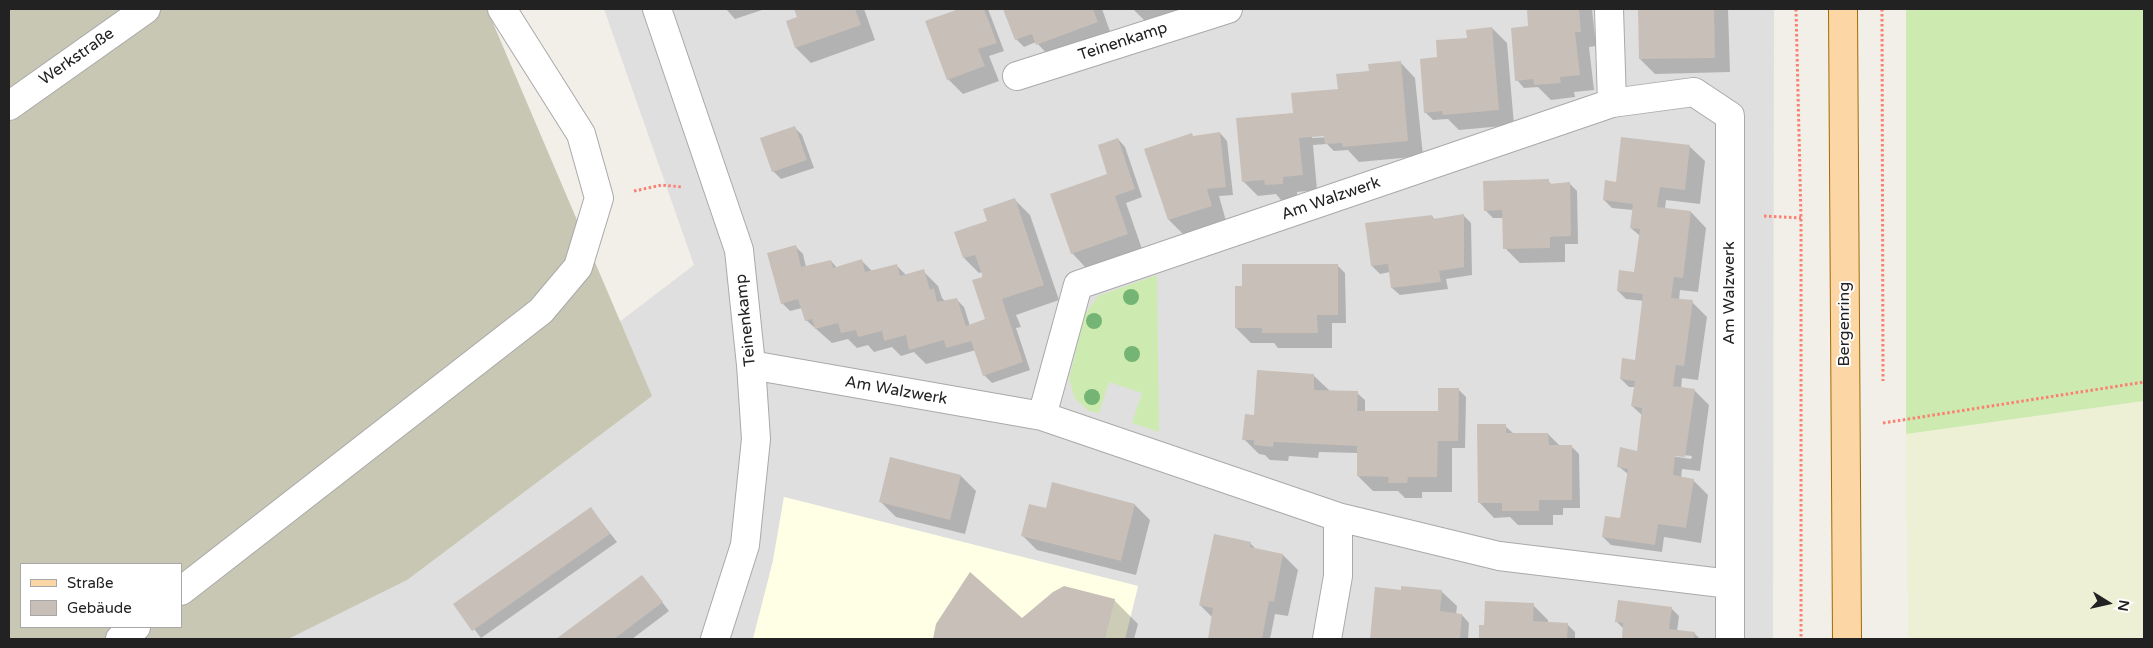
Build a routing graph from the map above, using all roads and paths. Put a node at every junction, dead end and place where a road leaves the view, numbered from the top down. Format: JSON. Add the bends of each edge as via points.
{"nodes":[{"id":1,"x":146,"y":9,"type":"edge"},
{"id":2,"x":502,"y":9,"type":"edge"},
{"id":3,"x":657,"y":9,"type":"edge"},
{"id":4,"x":1228,"y":9,"type":"edge"},
{"id":5,"x":1610,"y":9,"type":"edge"},
{"id":6,"x":1796,"y":9,"type":"edge"},
{"id":7,"x":1843,"y":9,"type":"edge"},
{"id":8,"x":1882,"y":9,"type":"edge"},
{"id":9,"x":1018,"y":76,"type":"dead end"},
{"id":10,"x":1612,"y":104,"type":"junction"},
{"id":11,"x":9,"y":106,"type":"edge"},
{"id":12,"x":599,"y":198,"type":"junction"},
{"id":13,"x":722,"y":200,"type":"junction"},
{"id":14,"x":751,"y":365,"type":"junction"},
{"id":15,"x":2144,"y":382,"type":"edge"},
{"id":16,"x":1883,"y":384,"type":"dead end"},
{"id":17,"x":1883,"y":413,"type":"dead end"},
{"id":18,"x":1042,"y":416,"type":"junction"},
{"id":19,"x":1883,"y":423,"type":"junction"},
{"id":20,"x":1883,"y":433,"type":"dead end"},
{"id":21,"x":1338,"y":517,"type":"junction"},
{"id":22,"x":1730,"y":584,"type":"junction"},
{"id":23,"x":182,"y":590,"type":"edge"},
{"id":24,"x":135,"y":628,"type":"edge"},
{"id":25,"x":120,"y":639,"type":"edge"},
{"id":26,"x":715,"y":639,"type":"edge"},
{"id":27,"x":1327,"y":639,"type":"edge"},
{"id":28,"x":1730,"y":639,"type":"edge"},
{"id":29,"x":1801,"y":639,"type":"edge"},
{"id":30,"x":1847,"y":639,"type":"edge"}],
"edges":[{"from":1,"to":11,"type":"street","name":"Werkstraße"},
{"from":2,"to":12,"type":"street","via":[[581,134]]},
{"from":3,"to":13,"type":"street","name":"Teinenkamp"},
{"from":4,"to":9,"type":"street","name":"Teinenkamp"},
{"from":5,"to":10,"type":"street"},
{"from":6,"to":29,"type":"path","via":[[1801,218]]},
{"from":7,"to":30,"type":"main road","name":"Bergenring"},
{"from":8,"to":16,"type":"path"},
{"from":10,"to":18,"type":"street","name":"Am Walzwerk","via":[[1078,286]]},
{"from":10,"to":22,"type":"street","name":"Am Walzwerk","via":[[1694,92],[1730,116]]},
{"from":12,"to":13,"type":"path","via":[[662,185]]},
{"from":12,"to":23,"type":"street","via":[[578,267],[541,311]]},
{"from":13,"to":14,"type":"street","name":"Teinenkamp","via":[[739,250]]},
{"from":14,"to":18,"type":"street","name":"Am Walzwerk"},
{"from":14,"to":26,"type":"street","name":"Teinenkamp","via":[[756,439],[746,545]]},
{"from":15,"to":19,"type":"path"},
{"from":17,"to":19,"type":"path"},
{"from":18,"to":21,"type":"street","name":"Am Walzwerk"},
{"from":19,"to":20,"type":"path"},
{"from":21,"to":22,"type":"street","name":"Am Walzwerk","via":[[1499,556]]},
{"from":21,"to":27,"type":"street","via":[[1338,576]]},
{"from":22,"to":28,"type":"street"},
{"from":24,"to":25,"type":"street"}]}
